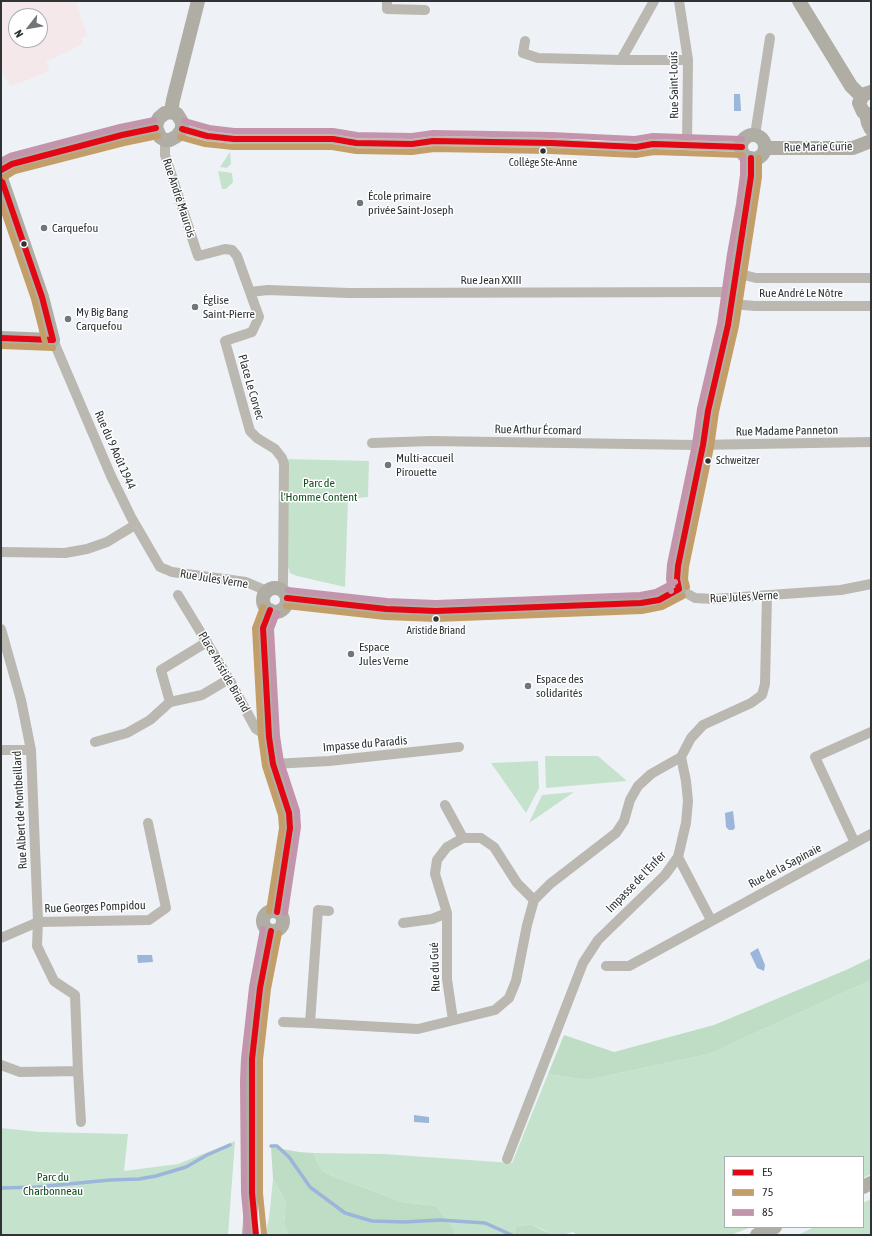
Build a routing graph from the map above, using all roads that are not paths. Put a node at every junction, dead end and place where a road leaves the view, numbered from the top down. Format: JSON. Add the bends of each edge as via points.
{"nodes":[{"id":1,"x":198,"y":1,"type":"edge"},
{"id":2,"x":387,"y":1,"type":"edge"},
{"id":3,"x":654,"y":1,"type":"edge"},
{"id":4,"x":679,"y":1,"type":"edge"},
{"id":5,"x":799,"y":1,"type":"edge"},
{"id":6,"x":425,"y":10,"type":"dead end"},
{"id":7,"x":770,"y":38,"type":"dead end"},
{"id":8,"x":525,"y":41,"type":"dead end"},
{"id":9,"x":620,"y":60,"type":"junction"},
{"id":10,"x":688,"y":60,"type":"junction"},
{"id":11,"x":866,"y":95,"type":"edge"},
{"id":12,"x":171,"y":112,"type":"junction"},
{"id":13,"x":868,"y":115,"type":"edge"},
{"id":14,"x":156,"y":128,"type":"junction"},
{"id":15,"x":182,"y":129,"type":"junction"},
{"id":16,"x":871,"y":129,"type":"edge"},
{"id":17,"x":755,"y":135,"type":"junction"},
{"id":18,"x":165,"y":140,"type":"junction"},
{"id":19,"x":871,"y":141,"type":"edge"},
{"id":20,"x":687,"y":145,"type":"junction"},
{"id":21,"x":742,"y":147,"type":"junction"},
{"id":22,"x":765,"y":148,"type":"junction"},
{"id":23,"x":751,"y":158,"type":"junction"},
{"id":24,"x":1,"y":170,"type":"edge"},
{"id":25,"x":1,"y":178,"type":"edge"},
{"id":26,"x":736,"y":274,"type":"junction"},
{"id":27,"x":871,"y":278,"type":"edge"},
{"id":28,"x":250,"y":292,"type":"junction"},
{"id":29,"x":732,"y":298,"type":"junction"},
{"id":30,"x":871,"y":306,"type":"edge"},
{"id":31,"x":1,"y":338,"type":"edge"},
{"id":32,"x":53,"y":340,"type":"junction"},
{"id":33,"x":372,"y":442,"type":"dead end"},
{"id":34,"x":871,"y":442,"type":"edge"},
{"id":35,"x":703,"y":445,"type":"junction"},
{"id":36,"x":135,"y":525,"type":"junction"},
{"id":37,"x":1,"y":552,"type":"edge"},
{"id":38,"x":160,"y":567,"type":"joint"},
{"id":39,"x":871,"y":584,"type":"edge"},
{"id":40,"x":678,"y":590,"type":"junction"},
{"id":41,"x":266,"y":592,"type":"junction"},
{"id":42,"x":284,"y":594,"type":"junction"},
{"id":43,"x":178,"y":595,"type":"dead end"},
{"id":44,"x":767,"y":596,"type":"junction"},
{"id":45,"x":270,"y":610,"type":"junction"},
{"id":46,"x":1,"y":629,"type":"edge"},
{"id":47,"x":207,"y":642,"type":"junction"},
{"id":48,"x":229,"y":679,"type":"junction"},
{"id":49,"x":170,"y":702,"type":"junction"},
{"id":50,"x":871,"y":732,"type":"edge"},
{"id":51,"x":269,"y":737,"type":"junction"},
{"id":52,"x":95,"y":742,"type":"dead end"},
{"id":53,"x":459,"y":748,"type":"dead end"},
{"id":54,"x":1,"y":750,"type":"edge"},
{"id":55,"x":31,"y":750,"type":"junction"},
{"id":56,"x":681,"y":757,"type":"junction"},
{"id":57,"x":274,"y":764,"type":"junction"},
{"id":58,"x":445,"y":805,"type":"dead end"},
{"id":59,"x":148,"y":823,"type":"dead end"},
{"id":60,"x":871,"y":834,"type":"edge"},
{"id":61,"x":463,"y":838,"type":"junction"},
{"id":62,"x":855,"y":843,"type":"junction"},
{"id":63,"x":678,"y":857,"type":"junction"},
{"id":64,"x":534,"y":900,"type":"junction"},
{"id":65,"x":328,"y":911,"type":"dead end"},
{"id":66,"x":447,"y":913,"type":"junction"},
{"id":67,"x":711,"y":920,"type":"junction"},
{"id":68,"x":38,"y":922,"type":"junction"},
{"id":69,"x":403,"y":923,"type":"dead end"},
{"id":70,"x":1,"y":938,"type":"edge"},
{"id":71,"x":606,"y":966,"type":"dead end"},
{"id":72,"x":453,"y":1020,"type":"junction"},
{"id":73,"x":283,"y":1022,"type":"dead end"},
{"id":74,"x":310,"y":1023,"type":"junction"},
{"id":75,"x":1,"y":1065,"type":"edge"},
{"id":76,"x":78,"y":1071,"type":"junction"},
{"id":77,"x":81,"y":1122,"type":"dead end"},
{"id":78,"x":507,"y":1159,"type":"dead end"},
{"id":79,"x":252,"y":1193,"type":"junction"},
{"id":80,"x":773,"y":1228,"type":"edge"},
{"id":81,"x":250,"y":1235,"type":"edge"},
{"id":82,"x":256,"y":1235,"type":"edge"},
{"id":83,"x":757,"y":1235,"type":"edge"}],
"edges":[{"from":1,"to":12,"type":"street"},
{"from":2,"to":6,"type":"street","via":[[387,9]]},
{"from":3,"to":9,"type":"street"},
{"from":4,"to":10,"type":"street","name":"Rue Saint-Louis"},
{"from":5,"to":11,"type":"street","via":[[851,86]]},
{"from":7,"to":17,"type":"street"},
{"from":8,"to":9,"type":"street","via":[[523,54],[538,58]]},
{"from":9,"to":10,"type":"street"},
{"from":10,"to":20,"type":"street","name":"Rue Saint-Louis"},
{"from":11,"to":13,"type":"street","via":[[859,103],[861,110]]},
{"from":12,"to":14,"type":"street","via":[[159,118]]},
{"from":12,"to":15,"type":"street","via":[[177,114],[182,122]]},
{"from":13,"to":16,"type":"street"},
{"from":14,"to":18,"type":"street","via":[[160,137]]},
{"from":14,"to":24,"type":"street","via":[[12,164]]},
{"from":15,"to":18,"type":"street","via":[[178,136]]},
{"from":15,"to":20,"type":"street","via":[[207,136],[234,139],[333,139],[356,143],[412,144],[433,141],[636,147],[653,144]]},
{"from":17,"to":21,"type":"street","via":[[746,138]]},
{"from":17,"to":22,"type":"street","via":[[764,141]]},
{"from":18,"to":28,"type":"street","name":"Rue André Maurois","via":[[164,155],[198,256],[226,249],[232,250],[237,256]]},
{"from":19,"to":22,"type":"street","name":"Rue Marie Curie","via":[[854,148]]},
{"from":20,"to":21,"type":"street"},
{"from":21,"to":23,"type":"street","via":[[744,154]]},
{"from":22,"to":23,"type":"street","via":[[760,157]]},
{"from":23,"to":26,"type":"street","via":[[751,176]]},
{"from":25,"to":32,"type":"street","via":[[42,297]]},
{"from":26,"to":27,"type":"street","name":"Rue André Le Nôtre","via":[[756,278]]},
{"from":26,"to":29,"type":"street"},
{"from":28,"to":29,"type":"street","name":"Rue Jean XXIII","via":[[268,290]]},
{"from":28,"to":42,"type":"street","name":"Place Le Corvec","via":[[259,317],[252,332],[224,341],[252,434],[275,449],[284,464]]},
{"from":29,"to":30,"type":"street","name":"Rue André Le Nôtre","via":[[755,306]]},
{"from":29,"to":35,"type":"street"},
{"from":31,"to":32,"type":"street"},
{"from":32,"to":36,"type":"street","name":"Rue du 9 Août 1944"},
{"from":33,"to":35,"type":"street","name":"Rue Arthur Écomard"},
{"from":34,"to":35,"type":"street","name":"Rue Madame Panneton"},
{"from":35,"to":40,"type":"street","via":[[678,566]]},
{"from":36,"to":37,"type":"street","via":[[107,542],[87,549],[66,553]]},
{"from":36,"to":38,"type":"street","name":"Rue du 9 Août 1944"},
{"from":38,"to":41,"type":"street","name":"Rue Jules Verne","via":[[172,572],[246,582]]},
{"from":39,"to":44,"type":"street","name":"Rue Jules Verne","via":[[841,590]]},
{"from":40,"to":42,"type":"street","via":[[653,602],[436,611],[379,608]]},
{"from":40,"to":44,"type":"street","name":"Rue Jules Verne","via":[[695,598],[708,599]]},
{"from":41,"to":42,"type":"street","via":[[272,588]]},
{"from":41,"to":45,"type":"street","via":[[264,602]]},
{"from":42,"to":45,"type":"street","via":[[287,603],[283,609],[278,612]]},
{"from":43,"to":47,"type":"street","name":"Place Aristide Briand"},
{"from":44,"to":56,"type":"street","via":[[765,684],[762,695],[751,703],[703,725],[691,738]]},
{"from":45,"to":51,"type":"street","name":"Place Aristide Briand","via":[[263,628]]},
{"from":46,"to":55,"type":"street","name":"Rue Albert de Montbeillard"},
{"from":47,"to":48,"type":"street","name":"Place Aristide Briand"},
{"from":47,"to":49,"type":"street","via":[[161,670]]},
{"from":48,"to":49,"type":"street","via":[[202,694]]},
{"from":48,"to":51,"type":"street","name":"Place Aristide Briand","via":[[256,729]]},
{"from":49,"to":52,"type":"street","via":[[150,720],[127,733]]},
{"from":50,"to":62,"type":"street","via":[[815,757]]},
{"from":51,"to":57,"type":"street"},
{"from":53,"to":57,"type":"street","name":"Impasse du Paradis"},
{"from":54,"to":55,"type":"street"},
{"from":55,"to":68,"type":"street","name":"Rue Albert de Montbeillard"},
{"from":56,"to":63,"type":"street","name":"Impasse de l'Enfer","via":[[688,801],[686,824]]},
{"from":56,"to":64,"type":"street","via":[[651,774],[638,786],[616,834],[550,884]]},
{"from":57,"to":79,"type":"street","via":[[286,802],[290,828],[277,912],[268,913],[264,917],[265,927],[271,931],[260,988],[253,1047]]},
{"from":58,"to":61,"type":"street"},
{"from":59,"to":68,"type":"street","name":"Rue Georges Pompidou","via":[[166,908],[149,920]]},
{"from":60,"to":62,"type":"street","name":"Rue de la Sapinaie"},
{"from":61,"to":64,"type":"street","via":[[481,838],[494,847],[517,883]]},
{"from":61,"to":66,"type":"street","name":"Rue du Gué","via":[[448,847],[436,860],[435,874]]},
{"from":62,"to":67,"type":"street","name":"Rue de la Sapinaie"},
{"from":63,"to":67,"type":"street"},
{"from":63,"to":78,"type":"street","name":"Impasse de l'Enfer","via":[[665,875],[598,940],[583,963]]},
{"from":64,"to":72,"type":"street","via":[[516,981],[509,998],[495,1010]]},
{"from":65,"to":74,"type":"street","via":[[318,910]]},
{"from":66,"to":69,"type":"street"},
{"from":66,"to":72,"type":"street","name":"Rue du Gué","via":[[447,979]]},
{"from":67,"to":71,"type":"street","name":"Rue de la Sapinaie","via":[[629,966]]},
{"from":68,"to":70,"type":"street","name":"Rue Georges Pompidou"},
{"from":68,"to":76,"type":"street","name":"Rue Albert de Montbeillard","via":[[37,946],[54,981],[75,995]]},
{"from":72,"to":74,"type":"street","via":[[418,1029]]},
{"from":73,"to":74,"type":"street"},
{"from":75,"to":76,"type":"street","via":[[20,1072]]},
{"from":76,"to":77,"type":"street"},
{"from":79,"to":81,"type":"street"},
{"from":79,"to":82,"type":"street"},
{"from":80,"to":83,"type":"street"}]}
